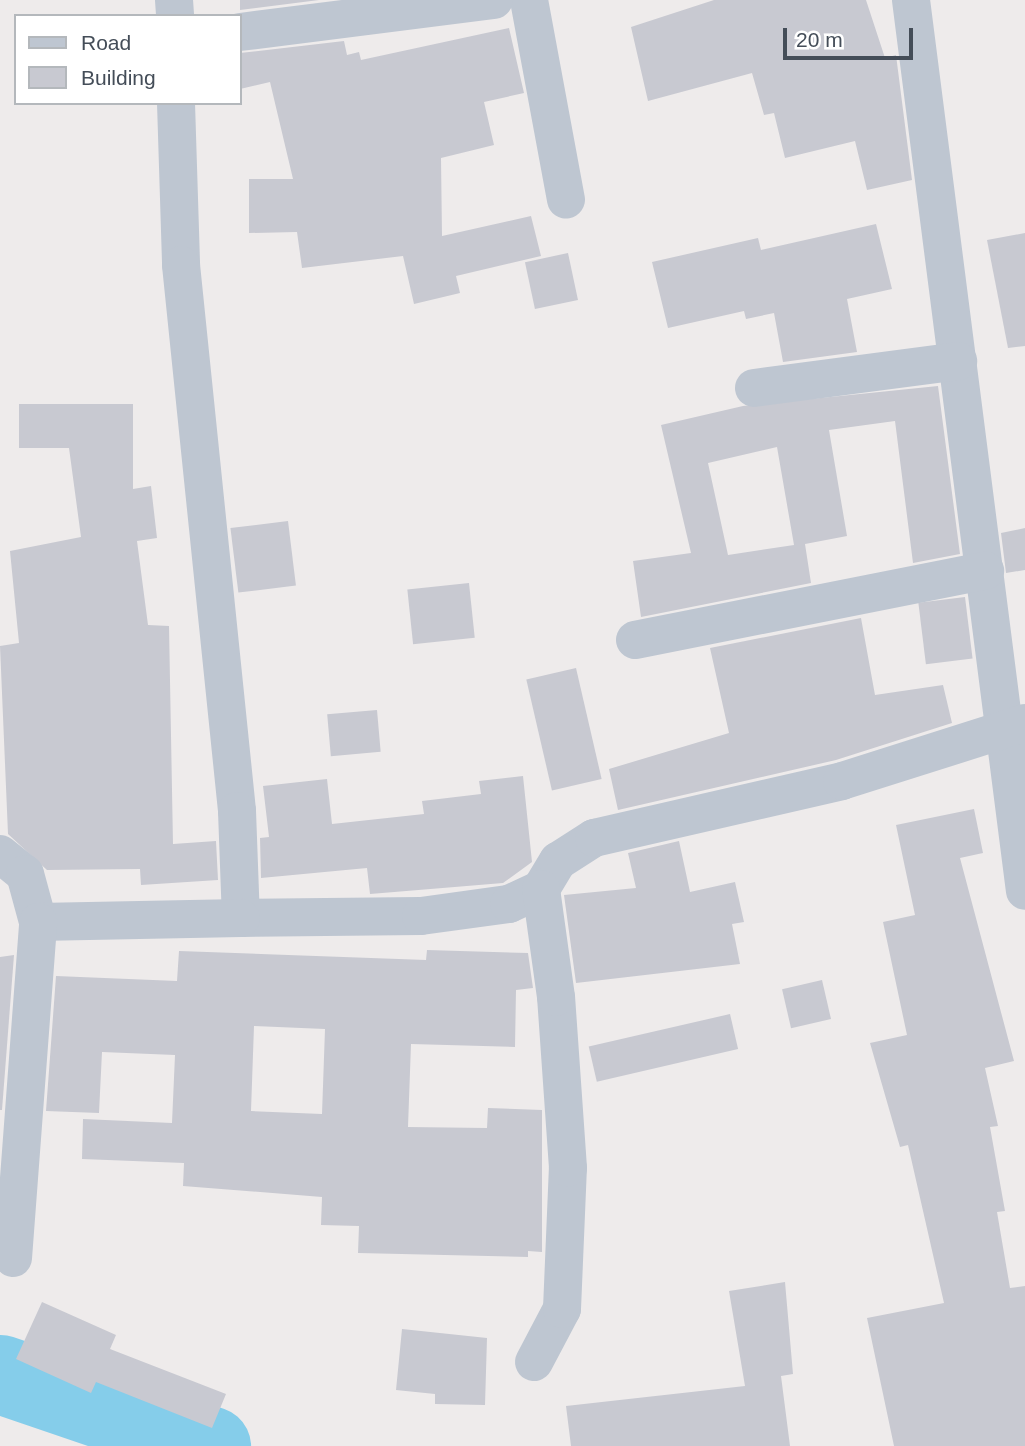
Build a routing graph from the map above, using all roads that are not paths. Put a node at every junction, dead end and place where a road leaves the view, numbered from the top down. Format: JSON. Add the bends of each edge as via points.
{"nodes":[{"id":1,"x":494,"y":0,"type":"edge"},
{"id":2,"x":529,"y":0,"type":"edge"},
{"id":3,"x":911,"y":0,"type":"edge"},
{"id":4,"x":242,"y":32,"type":"edge"},
{"id":5,"x":176,"y":105,"type":"edge"},
{"id":6,"x":566,"y":200,"type":"dead end"},
{"id":7,"x":958,"y":361,"type":"junction"},
{"id":8,"x":754,"y":388,"type":"dead end"},
{"id":9,"x":985,"y":571,"type":"junction"},
{"id":10,"x":635,"y":640,"type":"dead end"},
{"id":11,"x":1015,"y":725,"type":"edge"},
{"id":12,"x":0,"y":854,"type":"edge"},
{"id":13,"x":541,"y":889,"type":"junction"},
{"id":14,"x":1025,"y":891,"type":"edge"},
{"id":15,"x":241,"y":918,"type":"junction"},
{"id":16,"x":38,"y":922,"type":"junction"},
{"id":17,"x":13,"y":1258,"type":"dead end"},
{"id":18,"x":534,"y":1362,"type":"dead end"}],
"edges":[{"from":1,"to":4,"type":"street"},
{"from":2,"to":6,"type":"street"},
{"from":3,"to":7,"type":"street"},
{"from":5,"to":15,"type":"street","via":[[181,265],[237,811]]},
{"from":7,"to":8,"type":"street"},
{"from":7,"to":9,"type":"street"},
{"from":9,"to":10,"type":"street"},
{"from":9,"to":11,"type":"street"},
{"from":11,"to":13,"type":"street","via":[[866,775],[594,838],[558,861]]},
{"from":11,"to":14,"type":"street"},
{"from":12,"to":16,"type":"street","via":[[25,874]]},
{"from":13,"to":15,"type":"street","via":[[509,904],[421,916]]},
{"from":13,"to":18,"type":"street","via":[[568,1167],[562,1309]]},
{"from":15,"to":16,"type":"street"},
{"from":16,"to":17,"type":"street"}]}
